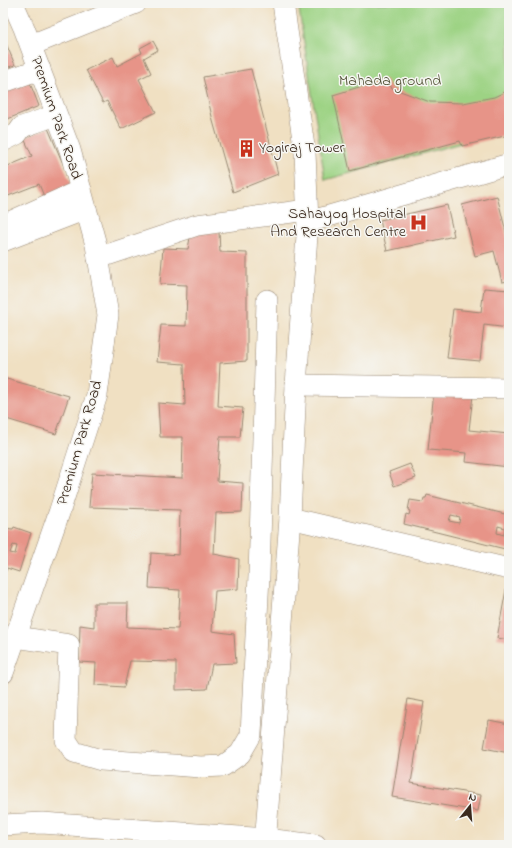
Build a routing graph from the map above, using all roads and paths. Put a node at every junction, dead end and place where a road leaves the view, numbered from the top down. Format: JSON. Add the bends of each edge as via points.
{"nodes":[{"id":1,"x":136,"y":3,"type":"edge"},
{"id":2,"x":284,"y":3,"type":"edge"},
{"id":3,"x":11,"y":12,"type":"edge"},
{"id":4,"x":31,"y":45,"type":"junction"},
{"id":5,"x":34,"y":71,"type":"junction"},
{"id":6,"x":3,"y":82,"type":"edge"},
{"id":7,"x":53,"y":116,"type":"junction"},
{"id":8,"x":3,"y":141,"type":"edge"},
{"id":9,"x":509,"y":164,"type":"edge"},
{"id":10,"x":81,"y":198,"type":"junction"},
{"id":11,"x":308,"y":216,"type":"junction"},
{"id":12,"x":3,"y":225,"type":"edge"},
{"id":13,"x":3,"y":241,"type":"edge"},
{"id":14,"x":98,"y":258,"type":"junction"},
{"id":15,"x":267,"y":300,"type":"dead end"},
{"id":16,"x":296,"y":385,"type":"junction"},
{"id":17,"x":509,"y":388,"type":"edge"},
{"id":18,"x":290,"y":518,"type":"junction"},
{"id":19,"x":509,"y":569,"type":"edge"},
{"id":20,"x":16,"y":637,"type":"junction"},
{"id":21,"x":3,"y":673,"type":"edge"},
{"id":22,"x":3,"y":825,"type":"edge"},
{"id":23,"x":266,"y":842,"type":"edge"},
{"id":24,"x":316,"y":845,"type":"edge"}],
"edges":[{"from":1,"to":4,"type":"street"},
{"from":2,"to":11,"type":"street","via":[[305,153]]},
{"from":3,"to":4,"type":"street","name":"Premium Park Road"},
{"from":4,"to":5,"type":"street","name":"Premium Park Road"},
{"from":5,"to":6,"type":"street"},
{"from":5,"to":7,"type":"street","name":"Premium Park Road"},
{"from":7,"to":8,"type":"street","via":[[22,126],[14,136]]},
{"from":7,"to":10,"type":"street","name":"Premium Park Road","via":[[70,150]]},
{"from":9,"to":11,"type":"street"},
{"from":10,"to":12,"type":"street"},
{"from":10,"to":13,"type":"street"},
{"from":10,"to":14,"type":"street","name":"Premium Park Road"},
{"from":11,"to":14,"type":"street","via":[[197,225]]},
{"from":11,"to":16,"type":"street"},
{"from":14,"to":20,"type":"street","name":"Premium Park Road","via":[[108,315],[97,395]]},
{"from":15,"to":20,"type":"street","via":[[259,576],[251,728],[250,736],[240,754],[223,766],[201,767],[101,760],[74,752],[66,740],[69,645]]},
{"from":16,"to":17,"type":"street"},
{"from":16,"to":18,"type":"street"},
{"from":18,"to":19,"type":"street"},
{"from":18,"to":23,"type":"street"},
{"from":20,"to":21,"type":"street","name":"Premium Park Road"},
{"from":22,"to":23,"type":"street","via":[[42,823]]},
{"from":23,"to":24,"type":"street"}]}
